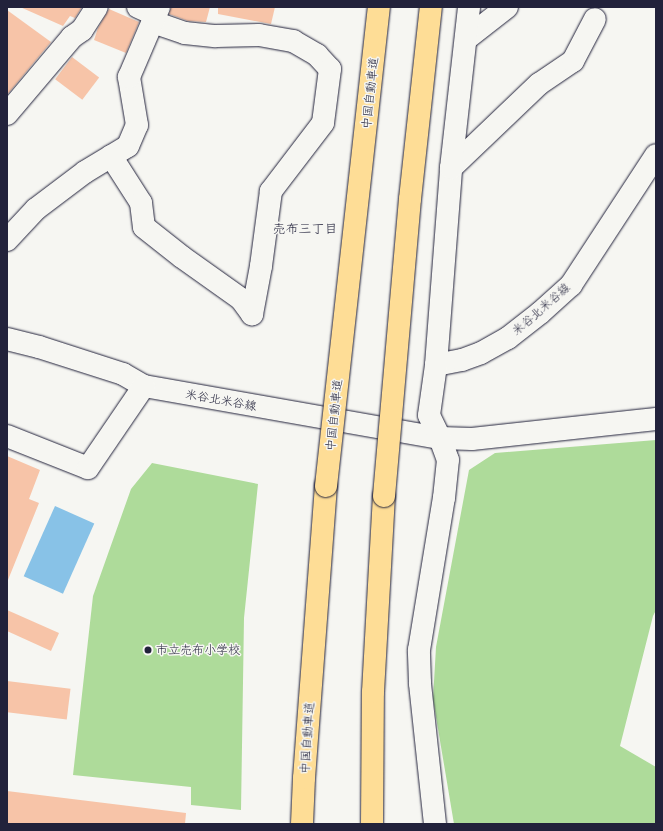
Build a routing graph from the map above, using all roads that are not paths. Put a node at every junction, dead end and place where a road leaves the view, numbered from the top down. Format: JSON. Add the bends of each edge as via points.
{"nodes":[{"id":1,"x":96,"y":7,"type":"edge"},
{"id":2,"x":379,"y":7,"type":"edge"},
{"id":3,"x":431,"y":7,"type":"edge"},
{"id":4,"x":468,"y":7,"type":"edge"},
{"id":5,"x":507,"y":7,"type":"edge"},
{"id":6,"x":151,"y":13,"type":"edge"},
{"id":7,"x":595,"y":19,"type":"dead end"},
{"id":8,"x":466,"y":39,"type":"junction"},
{"id":9,"x":7,"y":114,"type":"edge"},
{"id":10,"x":656,"y":155,"type":"edge"},
{"id":11,"x":111,"y":156,"type":"junction"},
{"id":12,"x":451,"y":168,"type":"junction"},
{"id":13,"x":7,"y":240,"type":"edge"},
{"id":14,"x":7,"y":339,"type":"edge"},
{"id":15,"x":436,"y":365,"type":"junction"},
{"id":16,"x":144,"y":386,"type":"junction"},
{"id":17,"x":656,"y":419,"type":"edge"},
{"id":18,"x":7,"y":436,"type":"edge"},
{"id":19,"x":440,"y":438,"type":"junction"},
{"id":20,"x":302,"y":824,"type":"edge"},
{"id":21,"x":372,"y":824,"type":"edge"},
{"id":22,"x":435,"y":824,"type":"edge"}],
"edges":[{"from":1,"to":9,"type":"street","via":[[82,30],[72,37]]},
{"from":2,"to":20,"type":"highway","name":"中国自動車道","bridge":true,"via":[[326,486]]},
{"from":3,"to":21,"type":"highway","bridge":true,"via":[[410,199],[384,496],[373,692]]},
{"from":4,"to":8,"type":"street"},
{"from":5,"to":8,"type":"street"},
{"from":6,"to":11,"type":"street","via":[[129,77],[136,125],[128,146]]},
{"from":6,"to":11,"type":"street","via":[[186,33],[216,36],[259,35],[293,42],[317,55],[330,69],[323,123],[271,191],[252,314],[241,299],[144,227],[140,203]]},
{"from":7,"to":12,"type":"street","via":[[573,61],[539,84]]},
{"from":8,"to":12,"type":"street"},
{"from":10,"to":15,"type":"street","name":"米谷北米谷線","via":[[571,285],[508,338],[481,353]]},
{"from":11,"to":13,"type":"street","via":[[36,209]]},
{"from":12,"to":15,"type":"street"},
{"from":14,"to":16,"type":"street","name":"米谷北米谷線","via":[[123,374]]},
{"from":15,"to":19,"type":"street","via":[[429,415]]},
{"from":16,"to":18,"type":"street","via":[[88,468]]},
{"from":16,"to":19,"type":"street","name":"米谷北米谷線"},
{"from":17,"to":19,"type":"street","name":"米谷北米谷線","via":[[472,439]]},
{"from":19,"to":22,"type":"street","via":[[448,460],[419,650],[420,683]]}]}
